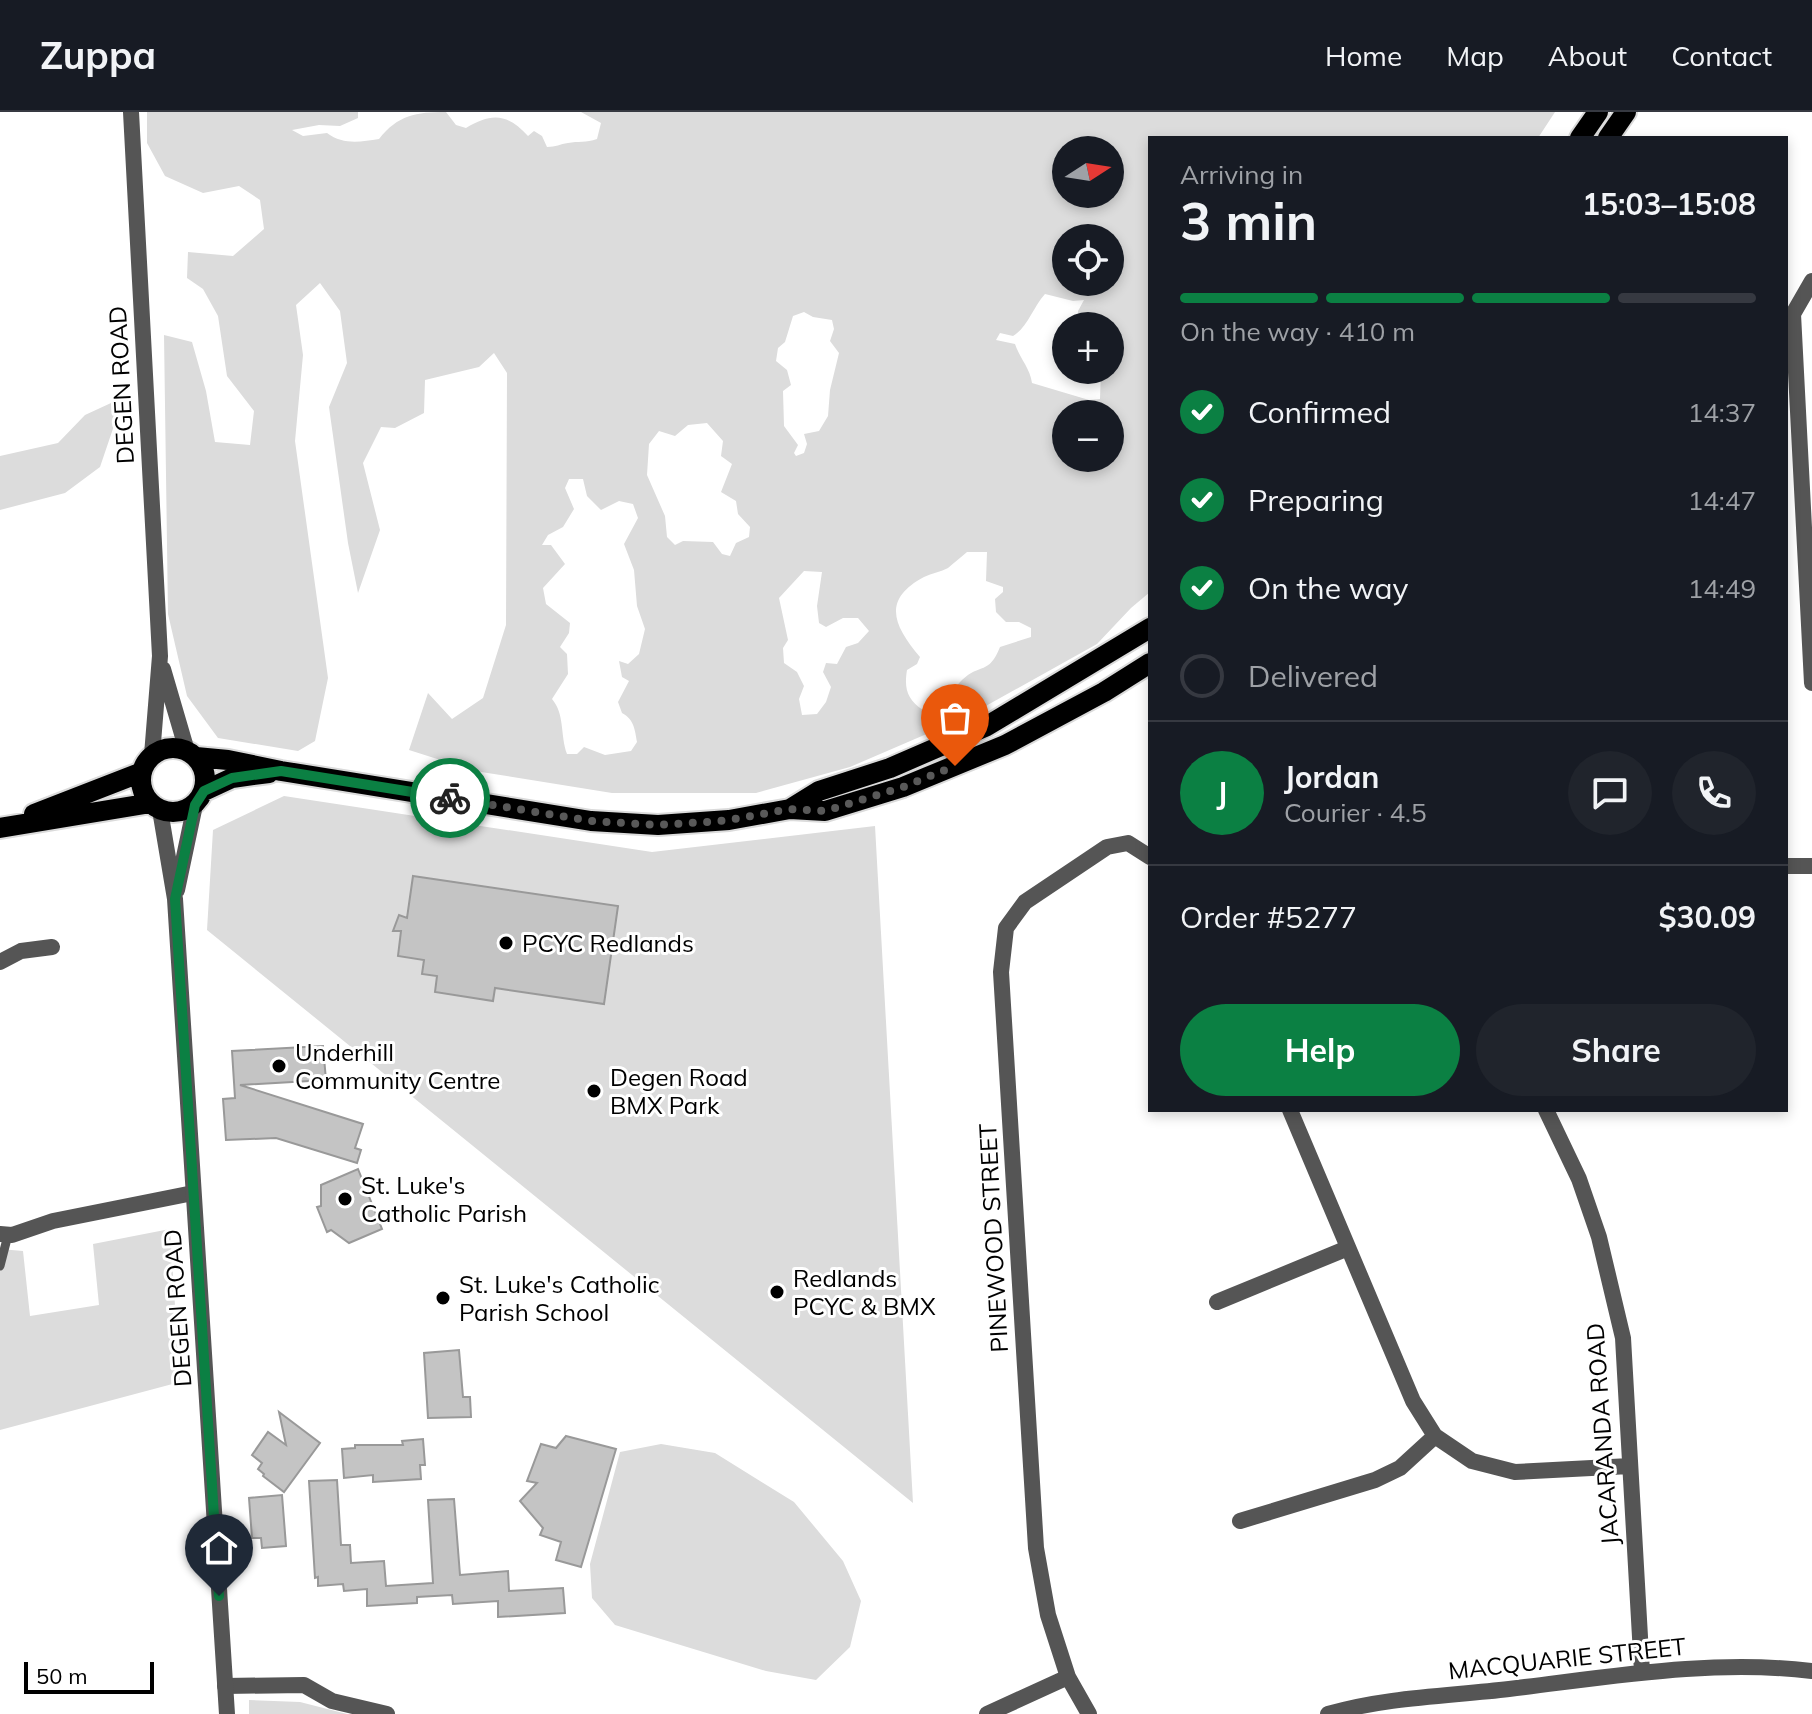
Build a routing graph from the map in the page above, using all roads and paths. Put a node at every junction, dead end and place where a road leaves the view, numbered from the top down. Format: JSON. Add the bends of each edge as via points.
{"nodes":[{"id":1,"x":131,"y":112,"type":"edge"},
{"id":2,"x":1598,"y":112,"type":"edge"},
{"id":3,"x":1626,"y":112,"type":"edge"},
{"id":4,"x":1581,"y":136,"type":"edge"},
{"id":5,"x":1609,"y":136,"type":"edge"},
{"id":6,"x":1812,"y":281,"type":"edge"},
{"id":7,"x":1148,"y":629,"type":"edge"},
{"id":8,"x":160,"y":656,"type":"junction"},
{"id":9,"x":1148,"y":664,"type":"edge"},
{"id":10,"x":1812,"y":683,"type":"edge"},
{"id":11,"x":192,"y":754,"type":"junction"},
{"id":12,"x":147,"y":764,"type":"junction"},
{"id":13,"x":281,"y":771,"type":"junction"},
{"id":14,"x":199,"y":798,"type":"junction"},
{"id":15,"x":156,"y":806,"type":"junction"},
{"id":16,"x":790,"y":809,"type":"junction"},
{"id":17,"x":0,"y":828,"type":"edge"},
{"id":18,"x":1148,"y":856,"type":"edge"},
{"id":19,"x":1788,"y":866,"type":"edge"},
{"id":20,"x":1812,"y":866,"type":"edge"},
{"id":21,"x":175,"y":899,"type":"junction"},
{"id":22,"x":52,"y":947,"type":"dead end"},
{"id":23,"x":0,"y":962,"type":"edge"},
{"id":24,"x":1291,"y":1112,"type":"edge"},
{"id":25,"x":1547,"y":1112,"type":"edge"},
{"id":26,"x":193,"y":1193,"type":"junction"},
{"id":27,"x":4,"y":1235,"type":"edge"},
{"id":28,"x":1348,"y":1248,"type":"junction"},
{"id":29,"x":0,"y":1266,"type":"edge"},
{"id":30,"x":1217,"y":1302,"type":"dead end"},
{"id":31,"x":1435,"y":1436,"type":"junction"},
{"id":32,"x":1630,"y":1466,"type":"junction"},
{"id":33,"x":1240,"y":1521,"type":"dead end"},
{"id":34,"x":1812,"y":1671,"type":"edge"},
{"id":35,"x":1642,"y":1672,"type":"junction"},
{"id":36,"x":1068,"y":1677,"type":"junction"},
{"id":37,"x":225,"y":1686,"type":"junction"},
{"id":38,"x":227,"y":1714,"type":"edge"},
{"id":39,"x":387,"y":1714,"type":"edge"},
{"id":40,"x":987,"y":1714,"type":"edge"},
{"id":41,"x":1089,"y":1714,"type":"edge"},
{"id":42,"x":1328,"y":1714,"type":"edge"}],
"edges":[{"from":1,"to":8,"type":"street","name":"DEGEN ROAD"},
{"from":2,"to":4,"type":"main road"},
{"from":3,"to":5,"type":"main road"},
{"from":6,"to":10,"type":"street","via":[[1793,314]]},
{"from":7,"to":16,"type":"main road","via":[[987,726],[890,768],[819,791]]},
{"from":8,"to":11,"type":"street","name":"DEGEN ROAD"},
{"from":8,"to":12,"type":"street","name":"DEGEN ROAD"},
{"from":9,"to":16,"type":"main road","via":[[1005,745],[903,787],[825,811]]},
{"from":11,"to":12,"type":"main road","via":[[169,748]]},
{"from":11,"to":13,"type":"main road"},
{"from":11,"to":14,"type":"main road","via":[[205,773]]},
{"from":12,"to":15,"type":"main road","via":[[142,789]]},
{"from":12,"to":17,"type":"main road"},
{"from":13,"to":14,"type":"main road","via":[[232,778]]},
{"from":13,"to":16,"type":"main road","via":[[591,821],[672,824]]},
{"from":14,"to":15,"type":"main road","via":[[178,812]]},
{"from":14,"to":21,"type":"street","name":"DEGEN ROAD"},
{"from":15,"to":17,"type":"main road"},
{"from":15,"to":21,"type":"street","name":"DEGEN ROAD"},
{"from":18,"to":36,"type":"street","name":"PINEWOOD STREET","via":[[1128,843],[1107,847],[1025,902],[1006,928],[1001,972],[1036,1548],[1048,1615]]},
{"from":19,"to":20,"type":"street"},
{"from":21,"to":26,"type":"street","name":"DEGEN ROAD"},
{"from":22,"to":23,"type":"street","via":[[21,951]]},
{"from":24,"to":28,"type":"street"},
{"from":25,"to":32,"type":"street","name":"JACARANDA ROAD","via":[[1579,1179],[1614,1292],[1623,1338]]},
{"from":26,"to":27,"type":"street"},
{"from":26,"to":37,"type":"street","name":"DEGEN ROAD"},
{"from":27,"to":29,"type":"lane"},
{"from":28,"to":30,"type":"street"},
{"from":28,"to":31,"type":"street","via":[[1413,1401]]},
{"from":31,"to":32,"type":"street","via":[[1472,1461],[1515,1472]]},
{"from":31,"to":33,"type":"street","via":[[1400,1468],[1375,1480]]},
{"from":32,"to":35,"type":"street","name":"JACARANDA ROAD"},
{"from":34,"to":35,"type":"street","name":"MACQUARIE STREET","via":[[1748,1665]]},
{"from":35,"to":42,"type":"street","name":"MACQUARIE STREET"},
{"from":36,"to":40,"type":"street"},
{"from":36,"to":41,"type":"street","name":"PINEWOOD STREET"},
{"from":37,"to":38,"type":"street","name":"DEGEN ROAD"},
{"from":37,"to":39,"type":"street","via":[[304,1685],[332,1701]]}]}
